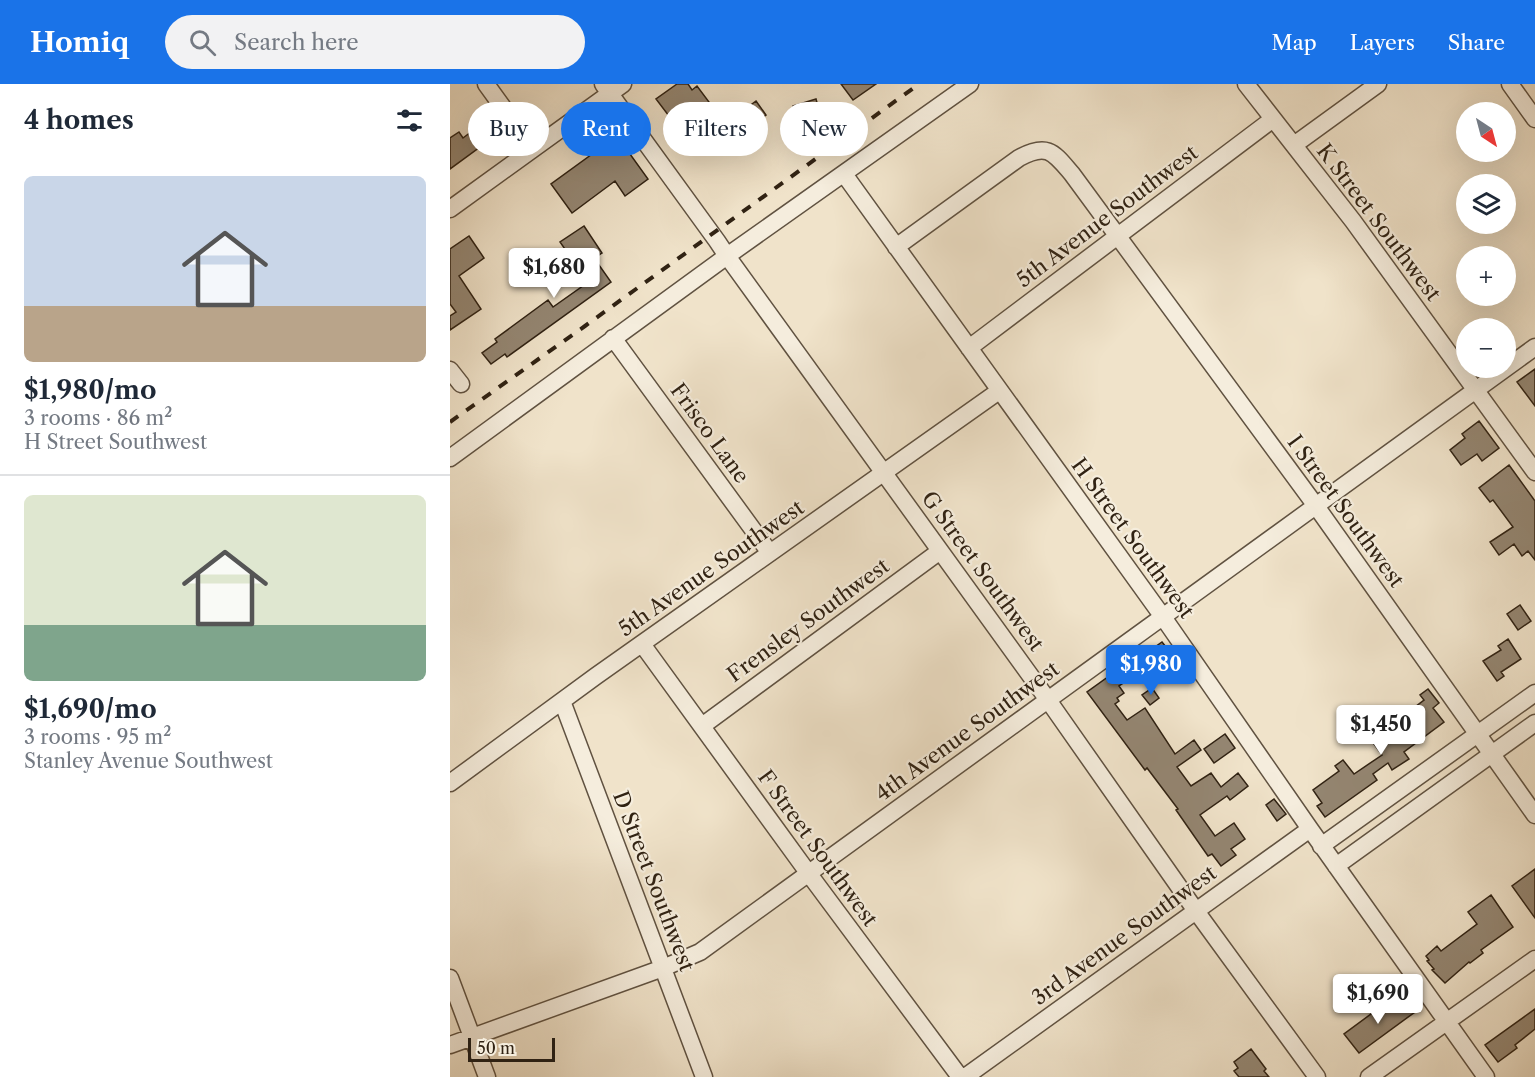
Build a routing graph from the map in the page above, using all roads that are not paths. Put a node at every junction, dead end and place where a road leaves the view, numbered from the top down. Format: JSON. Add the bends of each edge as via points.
{"nodes":[{"id":1,"x":486,"y":84,"type":"edge"},
{"id":2,"x":970,"y":84,"type":"edge"},
{"id":3,"x":1246,"y":84,"type":"edge"},
{"id":4,"x":1378,"y":84,"type":"edge"},
{"id":5,"x":1510,"y":84,"type":"edge"},
{"id":6,"x":612,"y":87,"type":"edge"},
{"id":7,"x":499,"y":102,"type":"edge"},
{"id":8,"x":1273,"y":119,"type":"junction"},
{"id":9,"x":1535,"y":119,"type":"edge"},
{"id":10,"x":549,"y":136,"type":"edge"},
{"id":11,"x":1294,"y":145,"type":"junction"},
{"id":12,"x":523,"y":156,"type":"edge"},
{"id":13,"x":843,"y":174,"type":"junction"},
{"id":14,"x":450,"y":209,"type":"edge"},
{"id":15,"x":1118,"y":236,"type":"junction"},
{"id":16,"x":896,"y":247,"type":"junction"},
{"id":17,"x":727,"y":256,"type":"junction"},
{"id":18,"x":613,"y":338,"type":"junction"},
{"id":19,"x":1535,"y":347,"type":"edge"},
{"id":20,"x":969,"y":348,"type":"junction"},
{"id":21,"x":450,"y":370,"type":"edge"},
{"id":22,"x":461,"y":384,"type":"dead end"},
{"id":23,"x":1476,"y":390,"type":"junction"},
{"id":24,"x":999,"y":391,"type":"junction"},
{"id":25,"x":450,"y":458,"type":"edge"},
{"id":26,"x":1535,"y":471,"type":"edge"},
{"id":27,"x":884,"y":473,"type":"junction"},
{"id":28,"x":1316,"y":506,"type":"junction"},
{"id":29,"x":940,"y":551,"type":"junction"},
{"id":30,"x":770,"y":553,"type":"junction"},
{"id":31,"x":1163,"y":617,"type":"junction"},
{"id":32,"x":642,"y":644,"type":"junction"},
{"id":33,"x":1535,"y":693,"type":"edge"},
{"id":34,"x":1048,"y":700,"type":"junction"},
{"id":35,"x":562,"y":701,"type":"junction"},
{"id":36,"x":1535,"y":723,"type":"edge"},
{"id":37,"x":702,"y":726,"type":"junction"},
{"id":38,"x":1478,"y":735,"type":"junction"},
{"id":39,"x":1492,"y":755,"type":"junction"},
{"id":40,"x":450,"y":783,"type":"edge"},
{"id":41,"x":1535,"y":815,"type":"edge"},
{"id":42,"x":1310,"y":830,"type":"junction"},
{"id":43,"x":1322,"y":846,"type":"junction"},
{"id":44,"x":1336,"y":866,"type":"junction"},
{"id":45,"x":809,"y":874,"type":"junction"},
{"id":46,"x":1196,"y":910,"type":"junction"},
{"id":47,"x":1535,"y":959,"type":"edge"},
{"id":48,"x":663,"y":968,"type":"junction"},
{"id":49,"x":450,"y":978,"type":"edge"},
{"id":50,"x":1447,"y":1022,"type":"junction"},
{"id":51,"x":472,"y":1037,"type":"junction"},
{"id":52,"x":450,"y":1045,"type":"edge"},
{"id":53,"x":487,"y":1077,"type":"edge"},
{"id":54,"x":704,"y":1077,"type":"edge"},
{"id":55,"x":960,"y":1077,"type":"edge"},
{"id":56,"x":965,"y":1077,"type":"edge"},
{"id":57,"x":1317,"y":1077,"type":"edge"},
{"id":58,"x":1370,"y":1077,"type":"edge"},
{"id":59,"x":1486,"y":1077,"type":"edge"}],
"edges":[{"from":1,"to":7,"type":"street"},
{"from":2,"to":13,"type":"street"},
{"from":3,"to":8,"type":"street"},
{"from":4,"to":11,"type":"street"},
{"from":5,"to":9,"type":"street"},
{"from":6,"to":10,"type":"street"},
{"from":6,"to":17,"type":"street","name":"G Street Southwest"},
{"from":8,"to":11,"type":"street","name":"K Street Southwest"},
{"from":8,"to":15,"type":"street","name":"5th Avenue Southwest"},
{"from":11,"to":23,"type":"street","name":"K Street Southwest"},
{"from":12,"to":14,"type":"street"},
{"from":13,"to":16,"type":"street","name":"H Street Southwest"},
{"from":13,"to":17,"type":"street"},
{"from":15,"to":16,"type":"street","name":"I Street Southwest","via":[[1056,154],[1038,150],[1019,158]]},
{"from":15,"to":20,"type":"street","name":"5th Avenue Southwest"},
{"from":15,"to":28,"type":"street","name":"I Street Southwest"},
{"from":16,"to":20,"type":"street","name":"H Street Southwest"},
{"from":17,"to":18,"type":"street"},
{"from":17,"to":27,"type":"street","name":"G Street Southwest"},
{"from":18,"to":25,"type":"street"},
{"from":18,"to":30,"type":"street","name":"Frisco Lane"},
{"from":19,"to":23,"type":"street","name":"4th Avenue Southwest"},
{"from":20,"to":24,"type":"street","name":"H Street Southwest"},
{"from":21,"to":22,"type":"street"},
{"from":23,"to":26,"type":"street","name":"K Street Southwest"},
{"from":23,"to":28,"type":"street","name":"4th Avenue Southwest"},
{"from":24,"to":27,"type":"street","name":"5th Avenue Southwest"},
{"from":24,"to":31,"type":"street","name":"H Street Southwest"},
{"from":27,"to":29,"type":"street","name":"G Street Southwest"},
{"from":27,"to":30,"type":"street","name":"5th Avenue Southwest"},
{"from":28,"to":31,"type":"street","name":"4th Avenue Southwest"},
{"from":28,"to":38,"type":"street","name":"I Street Southwest"},
{"from":29,"to":34,"type":"street","name":"G Street Southwest"},
{"from":29,"to":37,"type":"street","name":"Frensley Southwest"},
{"from":30,"to":32,"type":"street","name":"5th Avenue Southwest"},
{"from":31,"to":34,"type":"street","name":"4th Avenue Southwest"},
{"from":31,"to":42,"type":"street","name":"H Street Southwest"},
{"from":32,"to":35,"type":"street","name":"5th Avenue Southwest"},
{"from":32,"to":37,"type":"street","name":"F Street Southwest"},
{"from":33,"to":38,"type":"street"},
{"from":34,"to":45,"type":"street","name":"4th Avenue Southwest"},
{"from":34,"to":46,"type":"street","name":"G Street Southwest"},
{"from":35,"to":40,"type":"street","name":"5th Avenue Southwest"},
{"from":35,"to":48,"type":"street","name":"D Street Southwest"},
{"from":36,"to":39,"type":"street"},
{"from":37,"to":45,"type":"street","name":"F Street Southwest"},
{"from":38,"to":39,"type":"street","name":"I Street Southwest"},
{"from":38,"to":43,"type":"street"},
{"from":39,"to":41,"type":"street","name":"I Street Southwest"},
{"from":39,"to":44,"type":"street"},
{"from":42,"to":43,"type":"street","name":"H Street Southwest"},
{"from":42,"to":46,"type":"street","name":"3rd Avenue Southwest"},
{"from":43,"to":44,"type":"street","name":"H Street Southwest"},
{"from":44,"to":50,"type":"street","name":"H Street Southwest"},
{"from":45,"to":48,"type":"street","name":"4th Avenue Southwest","via":[[700,952]]},
{"from":45,"to":55,"type":"street","name":"F Street Southwest"},
{"from":46,"to":56,"type":"street","name":"3rd Avenue Southwest"},
{"from":46,"to":57,"type":"street","name":"G Street Southwest"},
{"from":47,"to":50,"type":"street"},
{"from":48,"to":51,"type":"street","name":"4th Avenue Southwest"},
{"from":48,"to":54,"type":"street","name":"D Street Southwest"},
{"from":49,"to":51,"type":"street"},
{"from":50,"to":58,"type":"street"},
{"from":50,"to":59,"type":"street","name":"H Street Southwest"},
{"from":51,"to":52,"type":"street","name":"4th Avenue Southwest"},
{"from":51,"to":53,"type":"street"}]}
